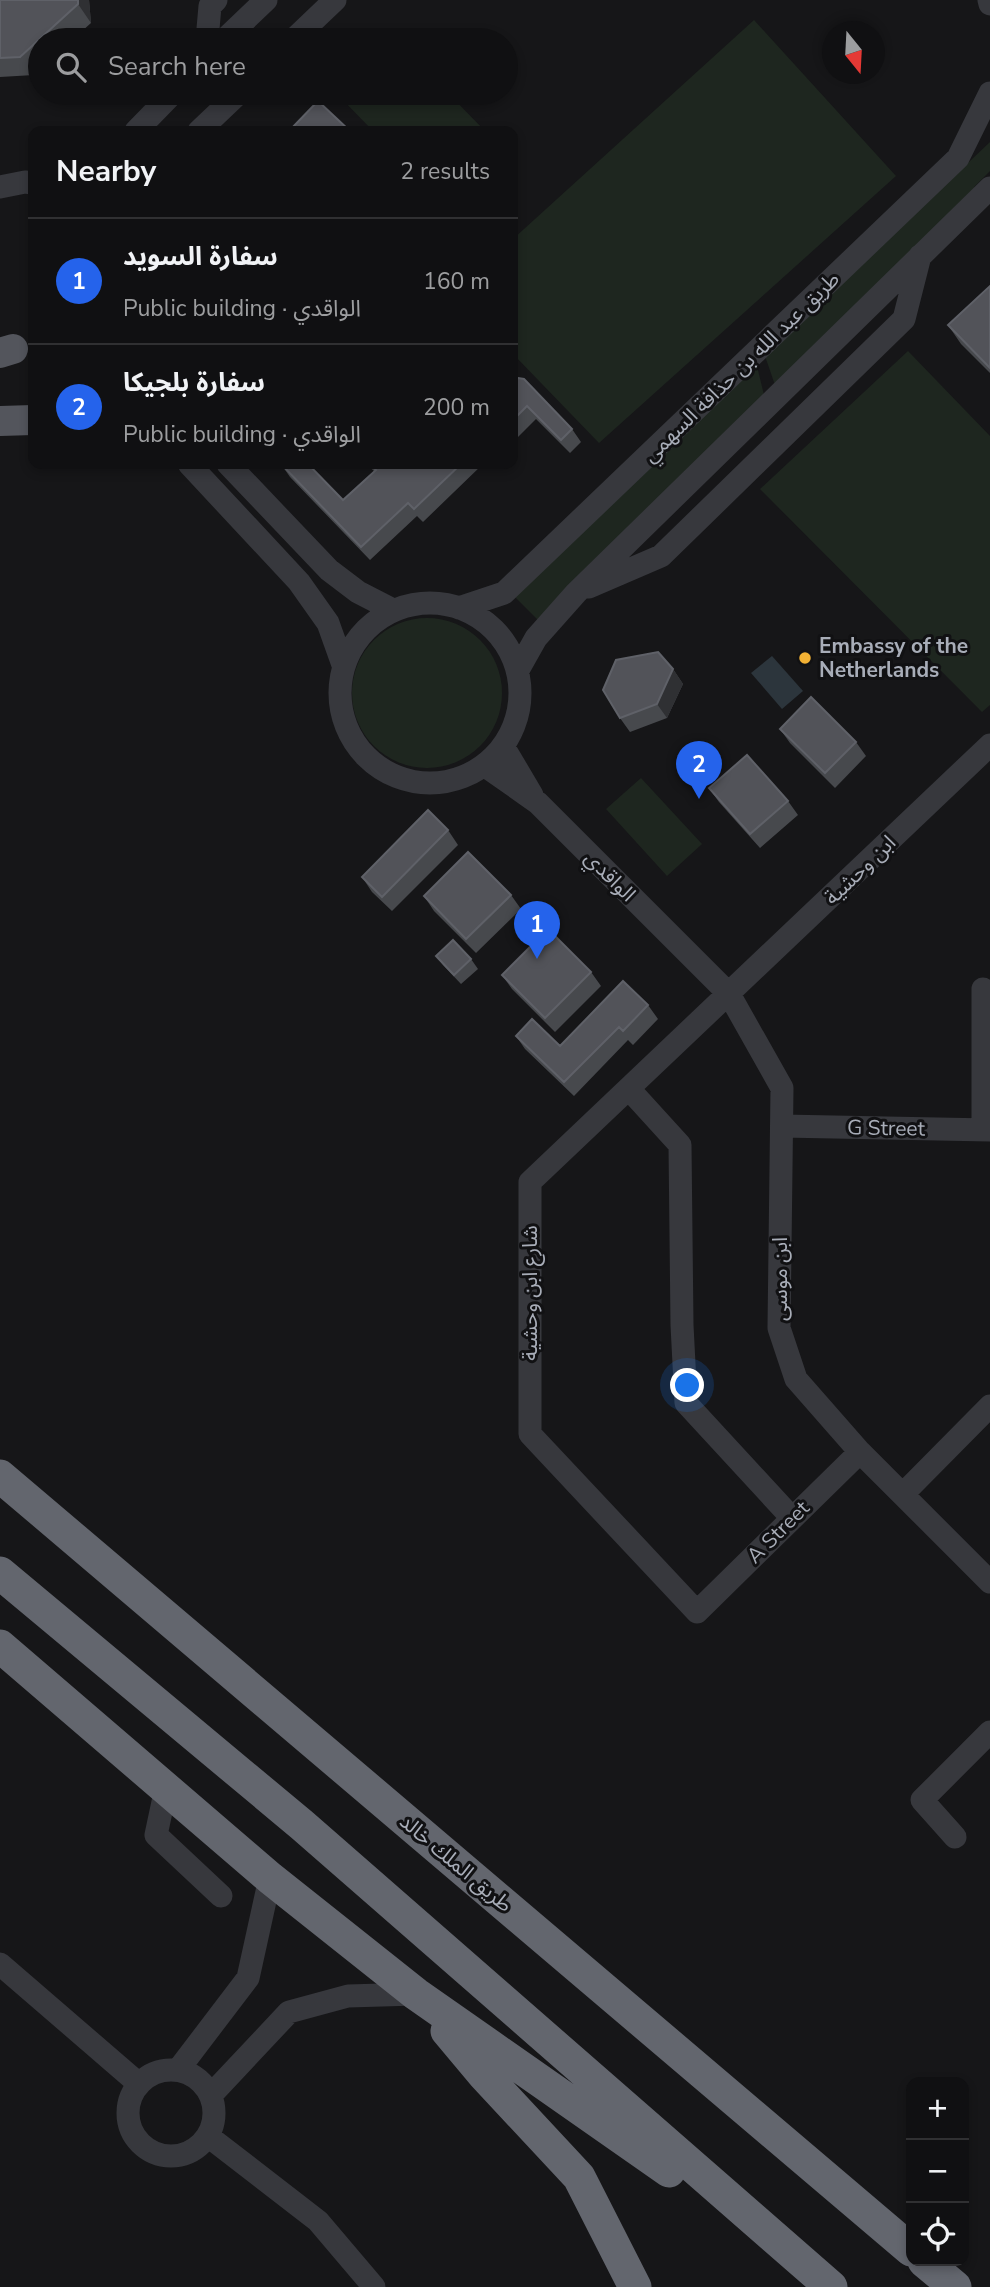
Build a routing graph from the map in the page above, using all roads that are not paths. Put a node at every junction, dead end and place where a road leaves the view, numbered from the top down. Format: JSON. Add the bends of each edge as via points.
{"nodes":[{"id":1,"x":216,"y":0,"type":"edge"},
{"id":2,"x":266,"y":0,"type":"edge"},
{"id":3,"x":335,"y":0,"type":"edge"},
{"id":4,"x":208,"y":28,"type":"edge"},
{"id":5,"x":237,"y":28,"type":"edge"},
{"id":6,"x":306,"y":28,"type":"edge"},
{"id":7,"x":990,"y":93,"type":"edge"},
{"id":8,"x":161,"y":105,"type":"edge"},
{"id":9,"x":226,"y":105,"type":"edge"},
{"id":10,"x":141,"y":126,"type":"edge"},
{"id":11,"x":204,"y":126,"type":"edge"},
{"id":12,"x":28,"y":182,"type":"edge"},
{"id":13,"x":0,"y":187,"type":"edge"},
{"id":14,"x":990,"y":188,"type":"edge"},
{"id":15,"x":920,"y":256,"type":"junction"},
{"id":16,"x":28,"y":419,"type":"edge"},
{"id":17,"x":0,"y":421,"type":"edge"},
{"id":18,"x":194,"y":469,"type":"edge"},
{"id":19,"x":233,"y":469,"type":"edge"},
{"id":20,"x":576,"y":593,"type":"junction"},
{"id":21,"x":459,"y":608,"type":"junction"},
{"id":22,"x":393,"y":610,"type":"junction"},
{"id":23,"x":343,"y":665,"type":"junction"},
{"id":24,"x":518,"y":670,"type":"junction"},
{"id":25,"x":990,"y":745,"type":"edge"},
{"id":26,"x":503,"y":746,"type":"junction"},
{"id":27,"x":484,"y":765,"type":"junction"},
{"id":28,"x":538,"y":803,"type":"junction"},
{"id":29,"x":983,"y":989,"type":"dead end"},
{"id":30,"x":729,"y":994,"type":"junction"},
{"id":31,"x":629,"y":1089,"type":"junction"},
{"id":32,"x":782,"y":1125,"type":"junction"},
{"id":33,"x":986,"y":1130,"type":"edge"},
{"id":34,"x":990,"y":1406,"type":"edge"},
{"id":35,"x":860,"y":1452,"type":"junction"},
{"id":36,"x":0,"y":1476,"type":"edge"},
{"id":37,"x":903,"y":1494,"type":"junction"},
{"id":38,"x":792,"y":1518,"type":"junction"},
{"id":39,"x":0,"y":1573,"type":"edge"},
{"id":40,"x":990,"y":1581,"type":"edge"},
{"id":41,"x":697,"y":1612,"type":"joint"},
{"id":42,"x":0,"y":1646,"type":"edge"},
{"id":43,"x":990,"y":1732,"type":"edge"},
{"id":44,"x":166,"y":1788,"type":"junction"},
{"id":45,"x":955,"y":1837,"type":"dead end"},
{"id":46,"x":270,"y":1878,"type":"junction"},
{"id":47,"x":221,"y":1896,"type":"dead end"},
{"id":48,"x":0,"y":1964,"type":"edge"},
{"id":49,"x":416,"y":1994,"type":"junction"},
{"id":50,"x":178,"y":2070,"type":"junction"},
{"id":51,"x":139,"y":2084,"type":"junction"},
{"id":52,"x":211,"y":2095,"type":"junction"},
{"id":53,"x":208,"y":2136,"type":"junction"},
{"id":54,"x":906,"y":2246,"type":"edge"},
{"id":55,"x":930,"y":2266,"type":"edge"},
{"id":56,"x":819,"y":2277,"type":"edge"},
{"id":57,"x":374,"y":2287,"type":"edge"},
{"id":58,"x":635,"y":2287,"type":"edge"},
{"id":59,"x":955,"y":2287,"type":"edge"}],
"edges":[{"from":1,"to":4,"type":"street","via":[[210,6]]},
{"from":2,"to":5,"type":"street"},
{"from":3,"to":6,"type":"street"},
{"from":7,"to":21,"type":"street","name":"طريق عبد الله بن حذافة السهمي","via":[[958,158],[844,270],[504,593]]},
{"from":8,"to":10,"type":"street"},
{"from":9,"to":11,"type":"street"},
{"from":12,"to":13,"type":"street"},
{"from":14,"to":15,"type":"street"},
{"from":15,"to":20,"type":"street"},
{"from":15,"to":20,"type":"street","via":[[904,319],[661,556]]},
{"from":16,"to":17,"type":"main road"},
{"from":18,"to":23,"type":"street","via":[[299,582],[328,624]]},
{"from":19,"to":22,"type":"street","via":[[329,570]]},
{"from":20,"to":24,"type":"street","via":[[536,638]]},
{"from":21,"to":22,"type":"street","via":[[426,603]]},
{"from":21,"to":24,"type":"street","via":[[485,621],[506,643]]},
{"from":22,"to":23,"type":"street","via":[[363,632]]},
{"from":23,"to":27,"type":"street","via":[[339,694],[343,722],[356,747],[377,767],[402,780],[431,784],[459,779]]},
{"from":24,"to":26,"type":"street","via":[[520,697],[515,723]]},
{"from":25,"to":30,"type":"street","name":"ابن وحشية"},
{"from":26,"to":27,"type":"street"},
{"from":26,"to":28,"type":"street"},
{"from":27,"to":28,"type":"street","name":"الواقدي"},
{"from":28,"to":30,"type":"street","name":"الواقدي"},
{"from":29,"to":33,"type":"street"},
{"from":30,"to":31,"type":"street","name":"شارع ابن وحشية"},
{"from":30,"to":32,"type":"street","name":"ابن موسى","via":[[782,1088]]},
{"from":31,"to":38,"type":"street","via":[[680,1144],[686,1403]]},
{"from":31,"to":41,"type":"street","name":"شارع ابن وحشية","via":[[530,1182],[530,1434]]},
{"from":32,"to":33,"type":"street","name":"G Street"},
{"from":32,"to":35,"type":"street","name":"ابن موسى","via":[[779,1328],[796,1379]]},
{"from":34,"to":37,"type":"street"},
{"from":35,"to":37,"type":"street","name":"ابن موسى"},
{"from":35,"to":38,"type":"street","name":"A Street"},
{"from":36,"to":54,"type":"highway","name":"طريق الملك خالد"},
{"from":37,"to":40,"type":"street","name":"ابن موسى"},
{"from":38,"to":41,"type":"street","name":"A Street"},
{"from":39,"to":56,"type":"highway","via":[[302,1825]]},
{"from":42,"to":44,"type":"highway"},
{"from":43,"to":45,"type":"street","via":[[922,1800]]},
{"from":44,"to":46,"type":"highway"},
{"from":44,"to":47,"type":"street","via":[[156,1835]]},
{"from":46,"to":49,"type":"highway"},
{"from":46,"to":50,"type":"street","via":[[248,1978]]},
{"from":48,"to":51,"type":"street"},
{"from":49,"to":52,"type":"street","via":[[348,1996],[289,2012]]},
{"from":49,"to":56,"type":"highway"},
{"from":49,"to":58,"type":"highway","via":[[579,2177]]},
{"from":50,"to":51,"type":"street","via":[[150,2075]]},
{"from":50,"to":52,"type":"street","via":[[203,2083]]},
{"from":51,"to":53,"type":"street","via":[[131,2096],[129,2124],[145,2147],[164,2155],[186,2154]]},
{"from":52,"to":53,"type":"street","via":[[215,2109]]},
{"from":53,"to":57,"type":"street","via":[[318,2221]]},
{"from":55,"to":59,"type":"highway"}]}
